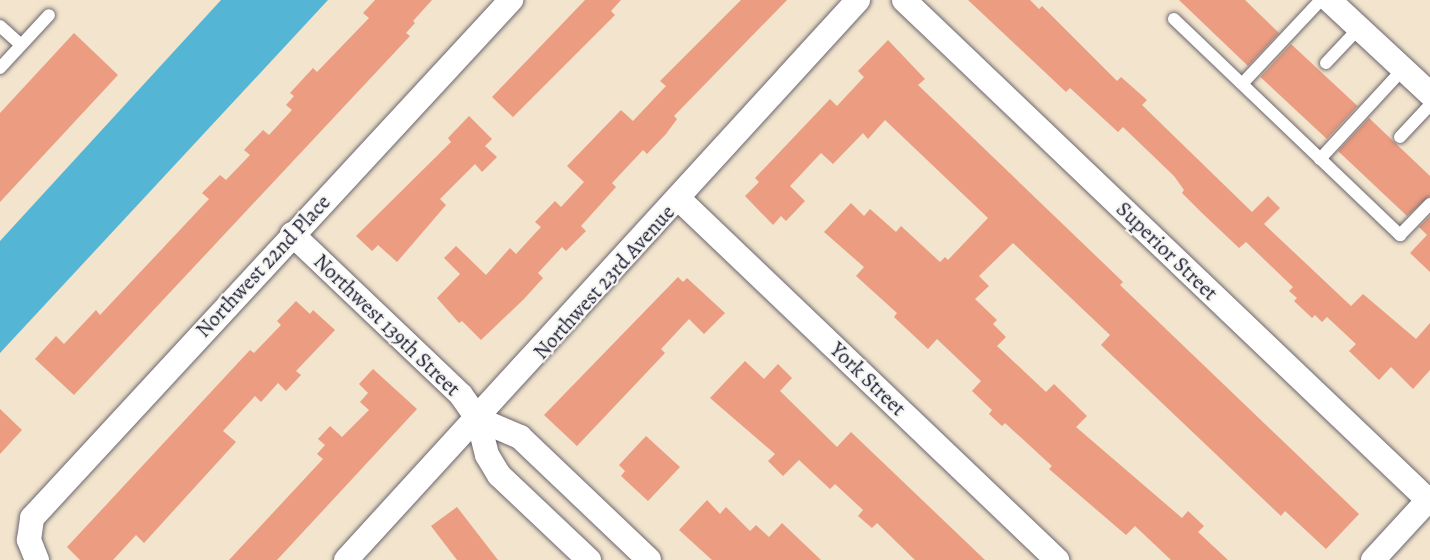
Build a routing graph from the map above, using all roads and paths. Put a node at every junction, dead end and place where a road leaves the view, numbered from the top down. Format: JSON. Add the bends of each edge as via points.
{"nodes":[{"id":1,"x":511,"y":0,"type":"edge"},
{"id":2,"x":858,"y":0,"type":"edge"},
{"id":3,"x":904,"y":0,"type":"edge"},
{"id":4,"x":1321,"y":0,"type":"edge"},
{"id":5,"x":1329,"y":0,"type":"edge"},
{"id":6,"x":49,"y":15,"type":"dead end"},
{"id":7,"x":1174,"y":19,"type":"dead end"},
{"id":8,"x":0,"y":26,"type":"edge"},
{"id":9,"x":1359,"y":28,"type":"junction"},
{"id":10,"x":21,"y":45,"type":"junction"},
{"id":11,"x":1326,"y":63,"type":"dead end"},
{"id":12,"x":0,"y":68,"type":"edge"},
{"id":13,"x":1403,"y":69,"type":"junction"},
{"id":14,"x":1242,"y":84,"type":"junction"},
{"id":15,"x":1430,"y":94,"type":"edge"},
{"id":16,"x":1430,"y":105,"type":"edge"},
{"id":17,"x":1400,"y":137,"type":"dead end"},
{"id":18,"x":1320,"y":159,"type":"junction"},
{"id":19,"x":679,"y":199,"type":"junction"},
{"id":20,"x":1430,"y":204,"type":"edge"},
{"id":21,"x":292,"y":234,"type":"junction"},
{"id":22,"x":478,"y":419,"type":"junction"},
{"id":23,"x":1429,"y":500,"type":"edge"},
{"id":24,"x":33,"y":550,"type":"edge"},
{"id":25,"x":346,"y":560,"type":"edge"},
{"id":26,"x":589,"y":560,"type":"edge"},
{"id":27,"x":649,"y":560,"type":"edge"},
{"id":28,"x":1057,"y":560,"type":"edge"},
{"id":29,"x":1373,"y":560,"type":"edge"}],
"edges":[{"from":1,"to":21,"type":"street","name":"Northwest 22nd Place"},
{"from":2,"to":19,"type":"street","name":"Northwest 23rd Avenue"},
{"from":3,"to":23,"type":"street","name":"Superior Street"},
{"from":4,"to":14,"type":"lane"},
{"from":5,"to":9,"type":"street"},
{"from":6,"to":10,"type":"lane"},
{"from":7,"to":14,"type":"lane"},
{"from":8,"to":10,"type":"lane"},
{"from":9,"to":11,"type":"lane"},
{"from":9,"to":13,"type":"street"},
{"from":10,"to":12,"type":"lane"},
{"from":13,"to":15,"type":"street"},
{"from":13,"to":18,"type":"lane"},
{"from":14,"to":18,"type":"lane"},
{"from":16,"to":17,"type":"lane"},
{"from":18,"to":20,"type":"lane","via":[[1400,235]]},
{"from":19,"to":22,"type":"street","name":"Northwest 23rd Avenue"},
{"from":19,"to":28,"type":"street","name":"York Street"},
{"from":21,"to":22,"type":"street","name":"Northwest 139th Street","via":[[461,395]]},
{"from":21,"to":24,"type":"street","name":"Northwest 22nd Place","via":[[32,518]]},
{"from":22,"to":25,"type":"street","name":"Northwest 23rd Avenue"},
{"from":22,"to":26,"type":"street","name":"Northwest 139th Street","via":[[487,455],[499,475]]},
{"from":22,"to":27,"type":"street","via":[[520,437]]},
{"from":23,"to":29,"type":"street"}]}
